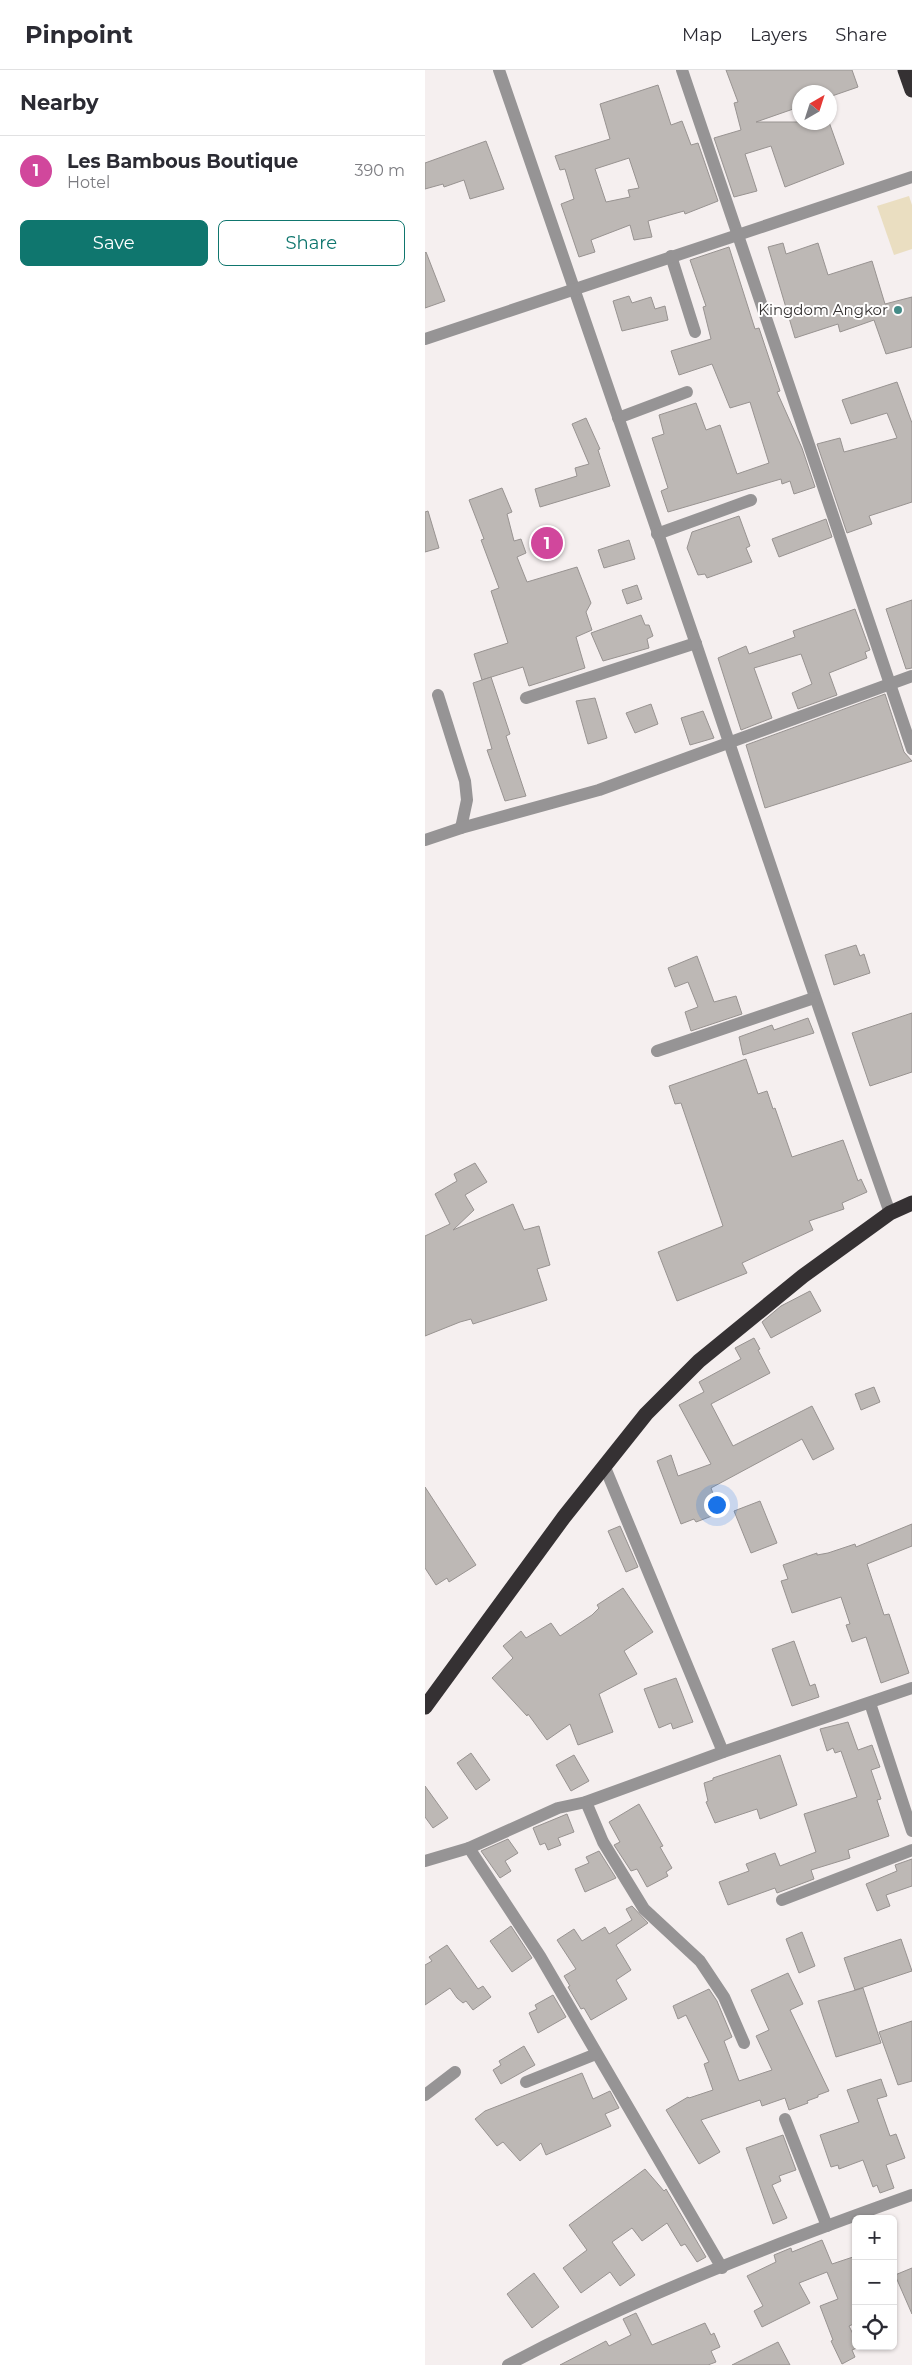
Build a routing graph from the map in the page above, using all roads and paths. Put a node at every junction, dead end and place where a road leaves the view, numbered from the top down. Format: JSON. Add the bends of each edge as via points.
{"nodes":[{"id":1,"x":499,"y":70,"type":"edge"},
{"id":2,"x":682,"y":70,"type":"edge"},
{"id":3,"x":905,"y":70,"type":"edge"},
{"id":4,"x":912,"y":90,"type":"edge"},
{"id":5,"x":912,"y":177,"type":"edge"},
{"id":6,"x":738,"y":236,"type":"junction"},
{"id":7,"x":671,"y":256,"type":"junction"},
{"id":8,"x":572,"y":289,"type":"junction"},
{"id":9,"x":695,"y":332,"type":"dead end"},
{"id":10,"x":425,"y":339,"type":"edge"},
{"id":11,"x":687,"y":392,"type":"dead end"},
{"id":12,"x":618,"y":418,"type":"junction"},
{"id":13,"x":751,"y":500,"type":"dead end"},
{"id":14,"x":657,"y":534,"type":"junction"},
{"id":15,"x":696,"y":643,"type":"junction"},
{"id":16,"x":912,"y":676,"type":"edge"},
{"id":17,"x":891,"y":683,"type":"junction"},
{"id":18,"x":438,"y":695,"type":"dead end"},
{"id":19,"x":526,"y":698,"type":"dead end"},
{"id":20,"x":728,"y":744,"type":"junction"},
{"id":21,"x":912,"y":749,"type":"edge"},
{"id":22,"x":461,"y":828,"type":"junction"},
{"id":23,"x":425,"y":840,"type":"edge"},
{"id":24,"x":814,"y":998,"type":"junction"},
{"id":25,"x":657,"y":1051,"type":"dead end"},
{"id":26,"x":912,"y":1203,"type":"edge"},
{"id":27,"x":890,"y":1213,"type":"junction"},
{"id":28,"x":605,"y":1465,"type":"junction"},
{"id":29,"x":912,"y":1688,"type":"edge"},
{"id":30,"x":870,"y":1703,"type":"junction"},
{"id":31,"x":425,"y":1708,"type":"edge"},
{"id":32,"x":723,"y":1752,"type":"junction"},
{"id":33,"x":586,"y":1802,"type":"junction"},
{"id":34,"x":912,"y":1832,"type":"edge"},
{"id":35,"x":469,"y":1848,"type":"junction"},
{"id":36,"x":912,"y":1850,"type":"edge"},
{"id":37,"x":425,"y":1861,"type":"edge"},
{"id":38,"x":782,"y":1900,"type":"dead end"},
{"id":39,"x":744,"y":2043,"type":"dead end"},
{"id":40,"x":596,"y":2054,"type":"junction"},
{"id":41,"x":455,"y":2072,"type":"dead end"},
{"id":42,"x":526,"y":2082,"type":"dead end"},
{"id":43,"x":425,"y":2095,"type":"edge"},
{"id":44,"x":785,"y":2119,"type":"dead end"},
{"id":45,"x":912,"y":2195,"type":"edge"},
{"id":46,"x":827,"y":2226,"type":"junction"},
{"id":47,"x":722,"y":2268,"type":"junction"},
{"id":48,"x":508,"y":2365,"type":"edge"}],
"edges":[{"from":1,"to":8,"type":"street"},
{"from":2,"to":6,"type":"street"},
{"from":3,"to":4,"type":"highway"},
{"from":5,"to":6,"type":"street"},
{"from":6,"to":7,"type":"street"},
{"from":6,"to":17,"type":"street"},
{"from":7,"to":8,"type":"street"},
{"from":7,"to":9,"type":"street"},
{"from":8,"to":10,"type":"street"},
{"from":8,"to":12,"type":"street"},
{"from":11,"to":12,"type":"street"},
{"from":12,"to":14,"type":"street"},
{"from":13,"to":14,"type":"street"},
{"from":14,"to":15,"type":"street"},
{"from":15,"to":19,"type":"street"},
{"from":15,"to":20,"type":"street"},
{"from":16,"to":17,"type":"street"},
{"from":17,"to":20,"type":"street"},
{"from":17,"to":21,"type":"street"},
{"from":18,"to":22,"type":"street","via":[[465,781],[467,800]]},
{"from":20,"to":22,"type":"street","via":[[599,790]]},
{"from":20,"to":24,"type":"street"},
{"from":22,"to":23,"type":"street"},
{"from":24,"to":25,"type":"street"},
{"from":24,"to":27,"type":"street"},
{"from":26,"to":27,"type":"highway"},
{"from":27,"to":28,"type":"highway","via":[[803,1276],[699,1361],[646,1414]]},
{"from":28,"to":31,"type":"highway"},
{"from":28,"to":32,"type":"street"},
{"from":29,"to":30,"type":"street"},
{"from":30,"to":32,"type":"street"},
{"from":30,"to":34,"type":"street"},
{"from":32,"to":33,"type":"street"},
{"from":33,"to":35,"type":"street","via":[[558,1808]]},
{"from":33,"to":39,"type":"street","via":[[603,1842],[644,1909],[700,1961],[724,1997]]},
{"from":35,"to":37,"type":"street"},
{"from":35,"to":40,"type":"street","via":[[540,1956]]},
{"from":36,"to":38,"type":"street"},
{"from":40,"to":42,"type":"street"},
{"from":40,"to":47,"type":"street"},
{"from":41,"to":43,"type":"street"},
{"from":44,"to":46,"type":"street"},
{"from":45,"to":46,"type":"street"},
{"from":46,"to":47,"type":"street"},
{"from":47,"to":48,"type":"street","via":[[635,2304]]}]}
